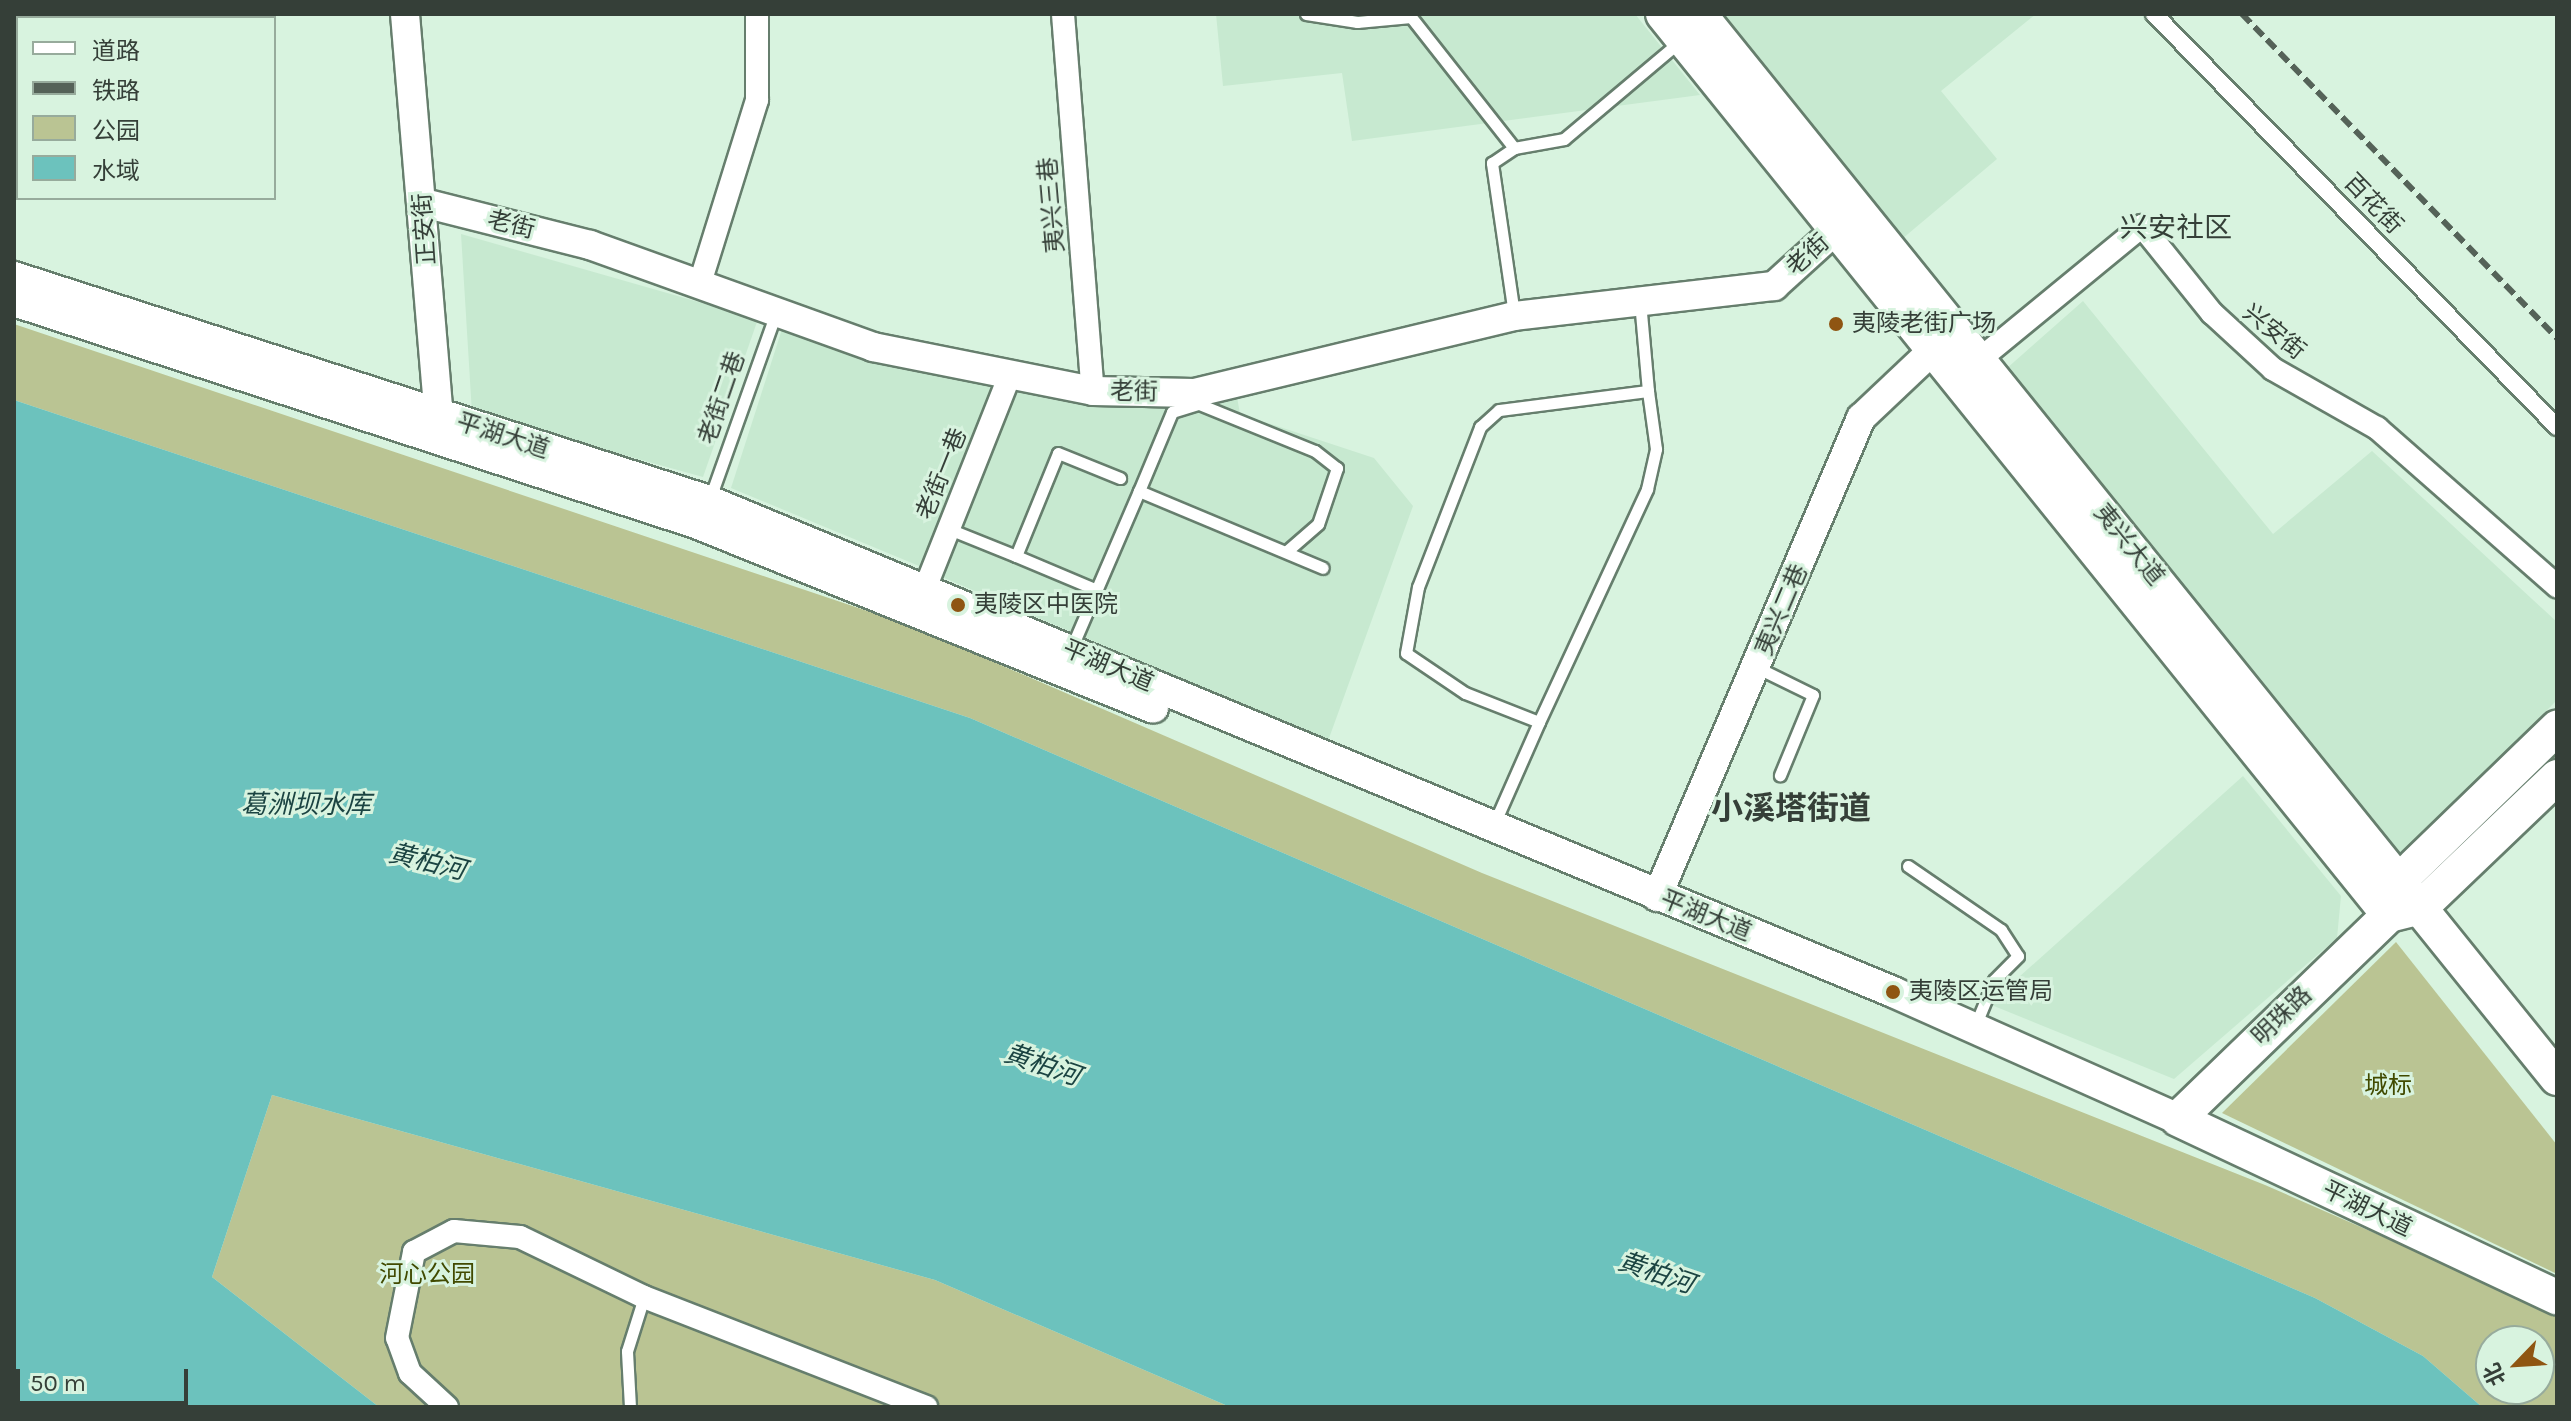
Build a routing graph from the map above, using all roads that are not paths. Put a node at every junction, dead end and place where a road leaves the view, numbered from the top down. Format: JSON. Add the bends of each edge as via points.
{"nodes":[{"id":1,"x":405,"y":14,"type":"edge"},
{"id":2,"x":757,"y":14,"type":"edge"},
{"id":3,"x":1063,"y":14,"type":"edge"},
{"id":4,"x":1306,"y":14,"type":"edge"},
{"id":5,"x":2154,"y":14,"type":"edge"},
{"id":6,"x":1681,"y":22,"type":"edge"},
{"id":7,"x":1514,"y":148,"type":"junction"},
{"id":8,"x":424,"y":203,"type":"junction"},
{"id":9,"x":1839,"y":227,"type":"junction"},
{"id":10,"x":14,"y":277,"type":"edge"},
{"id":11,"x":700,"y":283,"type":"junction"},
{"id":12,"x":14,"y":301,"type":"edge"},
{"id":13,"x":1640,"y":302,"type":"junction"},
{"id":14,"x":777,"y":310,"type":"junction"},
{"id":15,"x":1514,"y":316,"type":"junction"},
{"id":16,"x":1936,"y":347,"type":"junction"},
{"id":17,"x":1980,"y":359,"type":"junction"},
{"id":18,"x":1009,"y":377,"type":"junction"},
{"id":19,"x":1093,"y":391,"type":"junction"},
{"id":20,"x":1648,"y":391,"type":"junction"},
{"id":21,"x":2557,"y":427,"type":"edge"},
{"id":22,"x":440,"y":430,"type":"junction"},
{"id":23,"x":1120,"y":478,"type":"dead end"},
{"id":24,"x":1139,"y":491,"type":"junction"},
{"id":25,"x":709,"y":501,"type":"junction"},
{"id":26,"x":949,"y":529,"type":"junction"},
{"id":27,"x":1288,"y":550,"type":"junction"},
{"id":28,"x":1016,"y":556,"type":"junction"},
{"id":29,"x":1323,"y":568,"type":"dead end"},
{"id":30,"x":2557,"y":586,"type":"edge"},
{"id":31,"x":1097,"y":590,"type":"junction"},
{"id":32,"x":924,"y":591,"type":"junction"},
{"id":33,"x":1071,"y":650,"type":"junction"},
{"id":34,"x":1758,"y":668,"type":"junction"},
{"id":35,"x":1539,"y":722,"type":"junction"},
{"id":36,"x":2557,"y":728,"type":"edge"},
{"id":37,"x":1780,"y":775,"type":"dead end"},
{"id":38,"x":2557,"y":777,"type":"edge"},
{"id":39,"x":1492,"y":828,"type":"junction"},
{"id":40,"x":1908,"y":866,"type":"dead end"},
{"id":41,"x":1657,"y":897,"type":"junction"},
{"id":42,"x":2403,"y":901,"type":"junction"},
{"id":43,"x":1973,"y":1030,"type":"junction"},
{"id":44,"x":2557,"y":1078,"type":"edge"},
{"id":45,"x":2178,"y":1119,"type":"junction"},
{"id":46,"x":644,"y":1297,"type":"junction"},
{"id":47,"x":2557,"y":1297,"type":"edge"},
{"id":48,"x":447,"y":1407,"type":"edge"},
{"id":49,"x":630,"y":1407,"type":"edge"},
{"id":50,"x":926,"y":1407,"type":"edge"}],
"edges":[{"from":1,"to":8,"type":"street","name":"正安街"},
{"from":2,"to":11,"type":"street","via":[[757,100]]},
{"from":3,"to":19,"type":"street","name":"夷兴三巷"},
{"from":4,"to":7,"type":"lane","via":[[1357,22],[1411,17]]},
{"from":5,"to":21,"type":"street","name":"百花街"},
{"from":6,"to":7,"type":"lane","via":[[1564,139]]},
{"from":6,"to":9,"type":"main road","name":"夷兴大道"},
{"from":6,"to":17,"type":"main road","name":"夷兴大道"},
{"from":7,"to":15,"type":"lane","via":[[1492,163]]},
{"from":8,"to":11,"type":"street","name":"老街"},
{"from":8,"to":22,"type":"street","name":"正安街"},
{"from":9,"to":13,"type":"street","name":"老街","via":[[1774,286]]},
{"from":9,"to":16,"type":"main road","name":"夷兴大道"},
{"from":10,"to":22,"type":"main road","name":"平湖大道"},
{"from":11,"to":14,"type":"street","name":"老街"},
{"from":12,"to":22,"type":"main road","name":"平湖大道"},
{"from":13,"to":15,"type":"street","name":"老街"},
{"from":13,"to":20,"type":"lane"},
{"from":14,"to":18,"type":"street","name":"老街","via":[[873,347]]},
{"from":14,"to":25,"type":"lane","name":"老街二巷"},
{"from":15,"to":19,"type":"street","name":"老街","via":[[1194,393]]},
{"from":16,"to":34,"type":"street","name":"夷兴二巷","via":[[1861,418]]},
{"from":16,"to":42,"type":"main road","name":"夷兴大道"},
{"from":17,"to":30,"type":"street","name":"兴安街","via":[[2142,226],[2212,313],[2273,369],[2377,428]]},
{"from":17,"to":42,"type":"main road","name":"夷兴大道"},
{"from":18,"to":19,"type":"street","name":"老街"},
{"from":18,"to":26,"type":"street","name":"老街一巷"},
{"from":20,"to":35,"type":"lane","via":[[1656,449],[1647,489]]},
{"from":20,"to":35,"type":"lane","via":[[1499,410],[1480,427],[1418,587],[1406,653],[1465,693]]},
{"from":22,"to":25,"type":"main road","name":"平湖大道"},
{"from":22,"to":45,"type":"main road","name":"平湖大道","via":[[696,523],[2126,1109]]},
{"from":23,"to":28,"type":"lane","via":[[1058,453]]},
{"from":24,"to":27,"type":"lane"},
{"from":24,"to":27,"type":"lane","via":[[1172,412],[1199,404],[1315,451],[1337,468],[1318,524]]},
{"from":24,"to":31,"type":"lane"},
{"from":25,"to":32,"type":"main road","name":"平湖大道"},
{"from":26,"to":28,"type":"lane"},
{"from":26,"to":32,"type":"street","name":"老街一巷"},
{"from":27,"to":29,"type":"lane"},
{"from":28,"to":31,"type":"lane"},
{"from":31,"to":33,"type":"lane"},
{"from":32,"to":33,"type":"main road","name":"平湖大道"},
{"from":33,"to":39,"type":"main road","name":"平湖大道"},
{"from":34,"to":37,"type":"lane","via":[[1813,695]]},
{"from":34,"to":41,"type":"street","name":"夷兴二巷"},
{"from":35,"to":39,"type":"lane"},
{"from":36,"to":42,"type":"main road","name":"明珠路"},
{"from":38,"to":42,"type":"main road","name":"明珠路"},
{"from":39,"to":41,"type":"main road","name":"平湖大道"},
{"from":40,"to":43,"type":"lane","via":[[2001,930],[2018,956],[1994,980]]},
{"from":41,"to":43,"type":"main road","name":"平湖大道"},
{"from":42,"to":44,"type":"main road","name":"夷兴大道"},
{"from":42,"to":45,"type":"main road","name":"明珠路"},
{"from":43,"to":45,"type":"main road","name":"平湖大道"},
{"from":45,"to":47,"type":"main road","name":"平湖大道"},
{"from":46,"to":48,"type":"street","via":[[520,1237],[454,1231],[414,1252],[397,1338],[410,1373]]},
{"from":46,"to":49,"type":"lane","via":[[627,1351]]},
{"from":46,"to":50,"type":"street"}]}
